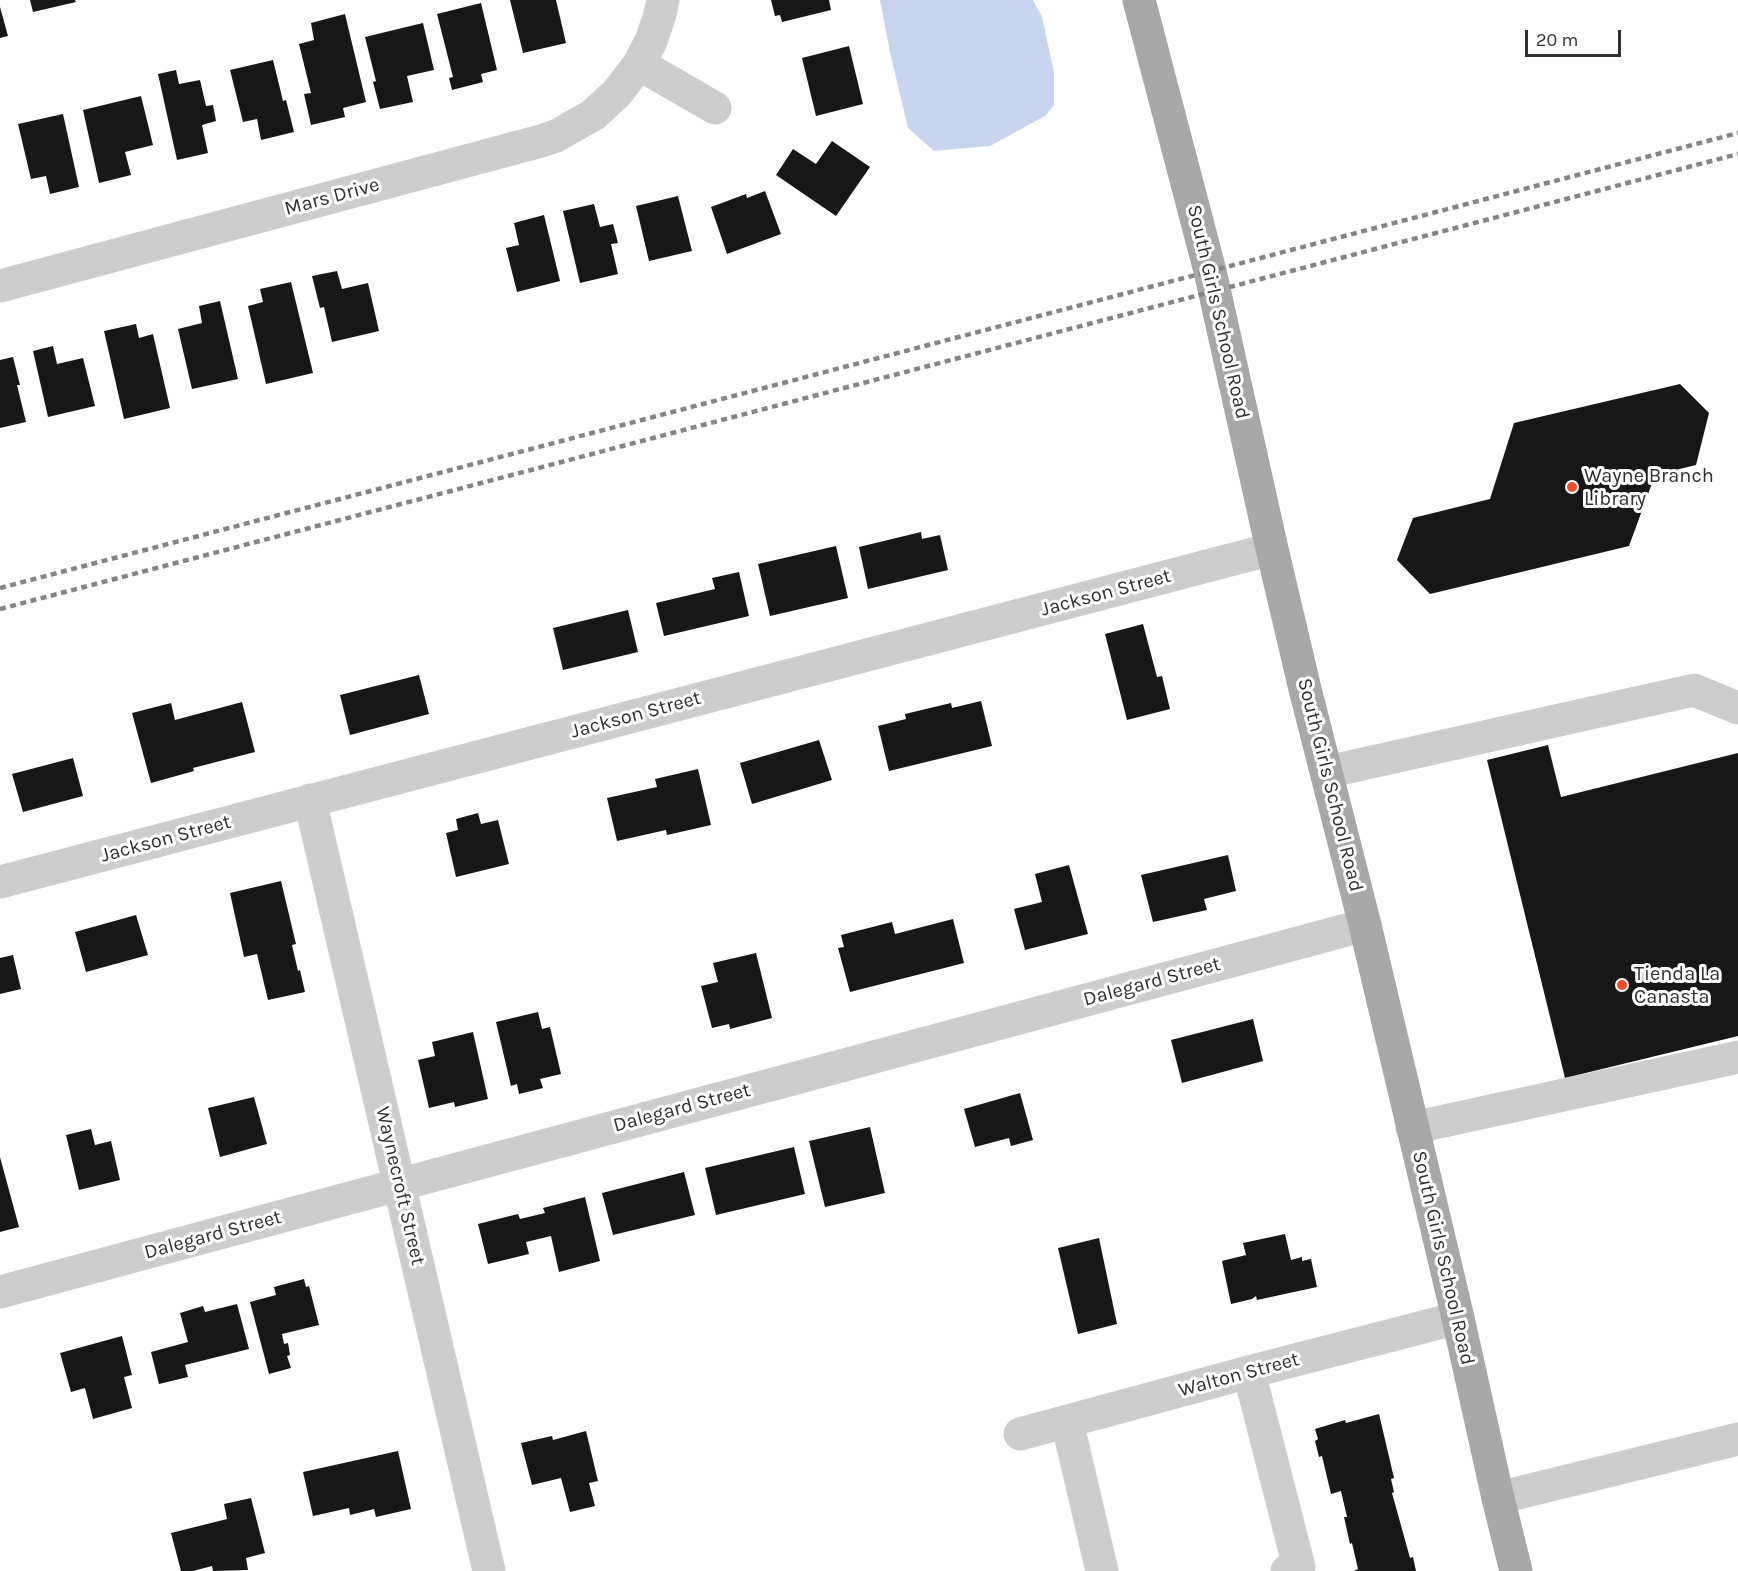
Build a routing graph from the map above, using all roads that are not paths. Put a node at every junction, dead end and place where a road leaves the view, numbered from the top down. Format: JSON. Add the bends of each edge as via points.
{"nodes":[{"id":1,"x":663,"y":0,"type":"edge"},
{"id":2,"x":1139,"y":0,"type":"edge"},
{"id":3,"x":639,"y":64,"type":"junction"},
{"id":4,"x":715,"y":108,"type":"dead end"},
{"id":5,"x":0,"y":286,"type":"edge"},
{"id":6,"x":1272,"y":549,"type":"junction"},
{"id":7,"x":1738,"y":708,"type":"edge"},
{"id":8,"x":1327,"y":772,"type":"junction"},
{"id":9,"x":310,"y":800,"type":"junction"},
{"id":10,"x":0,"y":882,"type":"edge"},
{"id":11,"x":1365,"y":925,"type":"junction"},
{"id":12,"x":1738,"y":1056,"type":"edge"},
{"id":13,"x":1412,"y":1128,"type":"junction"},
{"id":14,"x":400,"y":1185,"type":"junction"},
{"id":15,"x":0,"y":1292,"type":"edge"},
{"id":16,"x":1458,"y":1318,"type":"junction"},
{"id":17,"x":1249,"y":1372,"type":"junction"},
{"id":18,"x":1067,"y":1421,"type":"junction"},
{"id":19,"x":1020,"y":1434,"type":"dead end"},
{"id":20,"x":1738,"y":1439,"type":"edge"},
{"id":21,"x":1498,"y":1498,"type":"junction"},
{"id":22,"x":489,"y":1571,"type":"edge"},
{"id":23,"x":1102,"y":1571,"type":"edge"},
{"id":24,"x":1287,"y":1571,"type":"edge"},
{"id":25,"x":1516,"y":1571,"type":"edge"}],
"edges":[{"from":1,"to":3,"type":"street","name":"Mars Drive","via":[[651,41]]},
{"from":2,"to":6,"type":"main road","name":"South Girls School Road","via":[[1210,271]]},
{"from":3,"to":4,"type":"street"},
{"from":3,"to":5,"type":"street","name":"Mars Drive","via":[[617,93],[592,115],[556,136]]},
{"from":6,"to":8,"type":"main road","name":"South Girls School Road"},
{"from":6,"to":9,"type":"street","name":"Jackson Street"},
{"from":7,"to":8,"type":"street","via":[[1694,690]]},
{"from":8,"to":11,"type":"main road","name":"South Girls School Road"},
{"from":9,"to":10,"type":"street","name":"Jackson Street"},
{"from":9,"to":14,"type":"street","name":"Waynecroft Street"},
{"from":11,"to":13,"type":"main road","name":"South Girls School Road"},
{"from":11,"to":14,"type":"street","name":"Dalegard Street"},
{"from":12,"to":13,"type":"street"},
{"from":13,"to":16,"type":"main road","name":"South Girls School Road"},
{"from":14,"to":15,"type":"street","name":"Dalegard Street"},
{"from":14,"to":22,"type":"street","name":"Waynecroft Street"},
{"from":16,"to":17,"type":"street","name":"Walton Street"},
{"from":16,"to":21,"type":"main road","name":"South Girls School Road"},
{"from":17,"to":18,"type":"street","name":"Walton Street"},
{"from":17,"to":24,"type":"street","via":[[1299,1568]]},
{"from":18,"to":19,"type":"street","name":"Walton Street"},
{"from":18,"to":23,"type":"street"},
{"from":20,"to":21,"type":"street"},
{"from":21,"to":25,"type":"main road","name":"South Girls School Road"}]}
